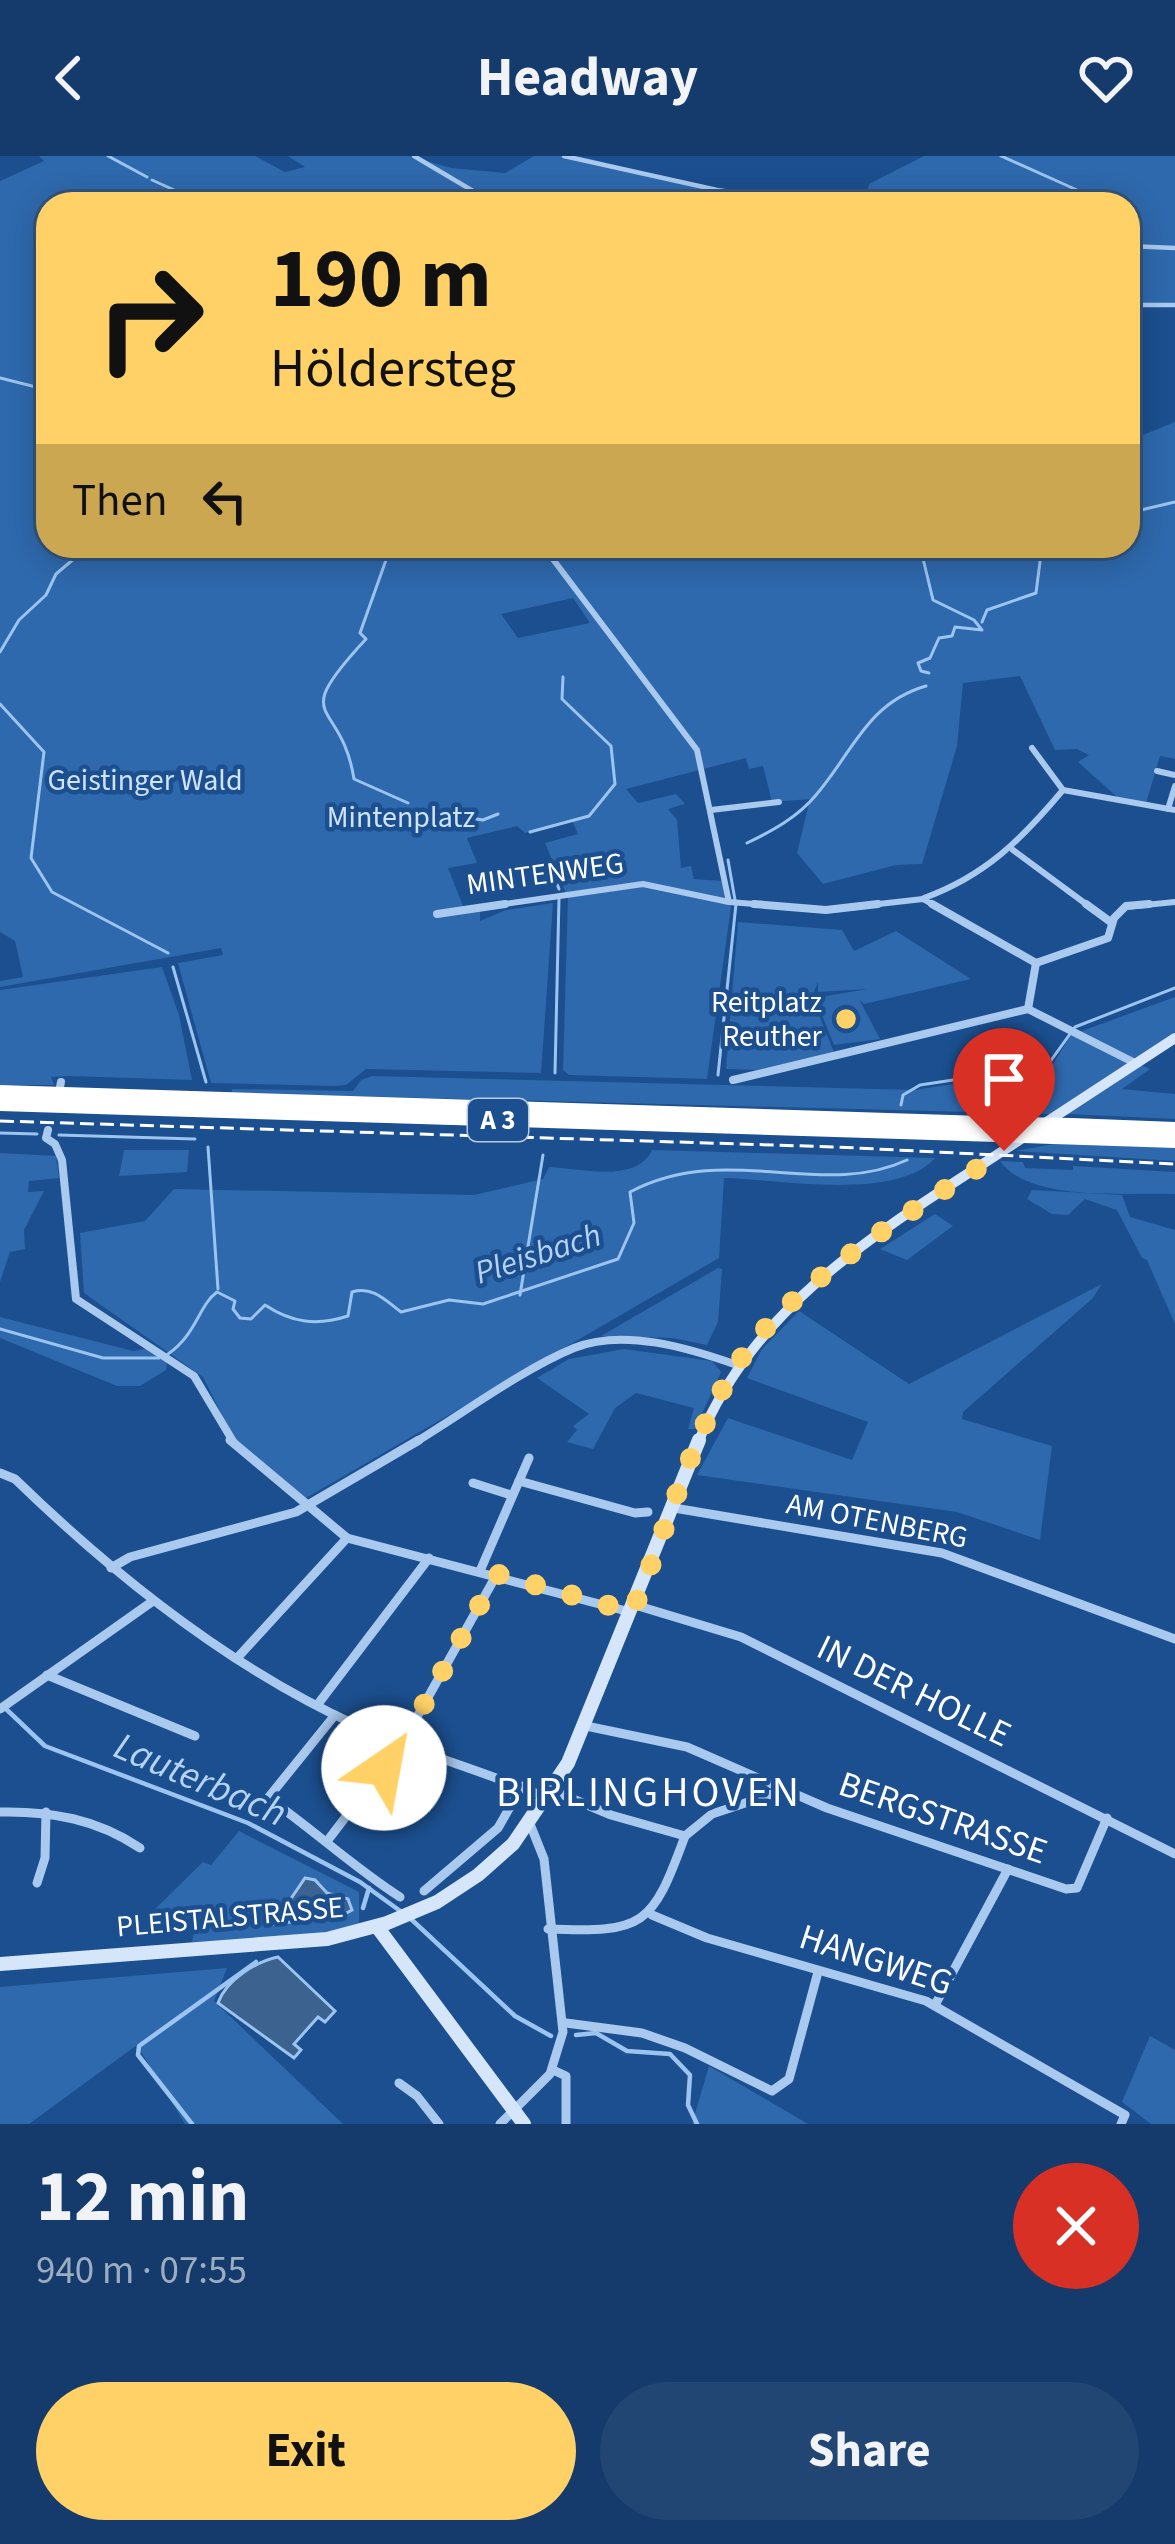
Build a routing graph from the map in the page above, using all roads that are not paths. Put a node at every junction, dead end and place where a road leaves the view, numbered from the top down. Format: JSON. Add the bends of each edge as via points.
{"nodes":[{"id":1,"x":414,"y":156,"type":"edge"},
{"id":2,"x":564,"y":156,"type":"edge"},
{"id":3,"x":475,"y":192,"type":"edge"},
{"id":4,"x":731,"y":192,"type":"edge"},
{"id":5,"x":1140,"y":247,"type":"edge"},
{"id":6,"x":1175,"y":248,"type":"edge"},
{"id":7,"x":1140,"y":304,"type":"edge"},
{"id":8,"x":1175,"y":305,"type":"edge"},
{"id":9,"x":553,"y":558,"type":"edge"},
{"id":10,"x":1032,"y":748,"type":"dead end"},
{"id":11,"x":1157,"y":771,"type":"dead end"},
{"id":12,"x":1175,"y":775,"type":"edge"},
{"id":13,"x":1175,"y":786,"type":"edge"},
{"id":14,"x":1063,"y":790,"type":"junction"},
{"id":15,"x":778,"y":802,"type":"dead end"},
{"id":16,"x":1172,"y":809,"type":"edge"},
{"id":17,"x":710,"y":810,"type":"junction"},
{"id":18,"x":1013,"y":850,"type":"junction"},
{"id":19,"x":922,"y":899,"type":"junction"},
{"id":20,"x":729,"y":902,"type":"junction"},
{"id":21,"x":1175,"y":902,"type":"edge"},
{"id":22,"x":437,"y":914,"type":"dead end"},
{"id":23,"x":1112,"y":923,"type":"junction"},
{"id":24,"x":1036,"y":963,"type":"junction"},
{"id":25,"x":1028,"y":1009,"type":"junction"},
{"id":26,"x":1175,"y":1038,"type":"edge"},
{"id":27,"x":1133,"y":1062,"type":"junction"},
{"id":28,"x":733,"y":1080,"type":"dead end"},
{"id":29,"x":0,"y":1092,"type":"edge"},
{"id":30,"x":0,"y":1104,"type":"edge"},
{"id":31,"x":1175,"y":1129,"type":"edge"},
{"id":32,"x":47,"y":1134,"type":"dead end"},
{"id":33,"x":1175,"y":1141,"type":"edge"},
{"id":34,"x":737,"y":1365,"type":"junction"},
{"id":35,"x":530,"y":1458,"type":"dead end"},
{"id":36,"x":0,"y":1473,"type":"edge"},
{"id":37,"x":519,"y":1481,"type":"junction"},
{"id":38,"x":473,"y":1483,"type":"dead end"},
{"id":39,"x":512,"y":1496,"type":"junction"},
{"id":40,"x":305,"y":1507,"type":"junction"},
{"id":41,"x":673,"y":1508,"type":"junction"},
{"id":42,"x":648,"y":1512,"type":"dead end"},
{"id":43,"x":347,"y":1538,"type":"junction"},
{"id":44,"x":429,"y":1558,"type":"junction"},
{"id":45,"x":112,"y":1568,"type":"junction"},
{"id":46,"x":480,"y":1570,"type":"junction"},
{"id":47,"x":497,"y":1574,"type":"junction"},
{"id":48,"x":153,"y":1601,"type":"junction"},
{"id":49,"x":633,"y":1609,"type":"junction"},
{"id":50,"x":1175,"y":1639,"type":"edge"},
{"id":51,"x":238,"y":1656,"type":"junction"},
{"id":52,"x":47,"y":1675,"type":"junction"},
{"id":53,"x":318,"y":1704,"type":"junction"},
{"id":54,"x":3,"y":1706,"type":"edge"},
{"id":55,"x":335,"y":1715,"type":"junction"},
{"id":56,"x":586,"y":1726,"type":"junction"},
{"id":57,"x":195,"y":1736,"type":"dead end"},
{"id":58,"x":403,"y":1742,"type":"junction"},
{"id":59,"x":522,"y":1786,"type":"junction"},
{"id":60,"x":783,"y":1790,"type":"junction"},
{"id":61,"x":551,"y":1795,"type":"junction"},
{"id":62,"x":0,"y":1812,"type":"edge"},
{"id":63,"x":46,"y":1812,"type":"junction"},
{"id":64,"x":1107,"y":1819,"type":"junction"},
{"id":65,"x":530,"y":1824,"type":"junction"},
{"id":66,"x":686,"y":1836,"type":"junction"},
{"id":67,"x":328,"y":1840,"type":"junction"},
{"id":68,"x":140,"y":1848,"type":"dead end"},
{"id":69,"x":1175,"y":1853,"type":"edge"},
{"id":70,"x":1008,"y":1869,"type":"junction"},
{"id":71,"x":37,"y":1882,"type":"dead end"},
{"id":72,"x":424,"y":1891,"type":"dead end"},
{"id":73,"x":400,"y":1897,"type":"dead end"},
{"id":74,"x":652,"y":1915,"type":"junction"},
{"id":75,"x":378,"y":1928,"type":"junction"},
{"id":76,"x":548,"y":1929,"type":"junction"},
{"id":77,"x":0,"y":1964,"type":"edge"},
{"id":78,"x":818,"y":1972,"type":"junction"},
{"id":79,"x":935,"y":2005,"type":"junction"},
{"id":80,"x":566,"y":2023,"type":"junction"},
{"id":81,"x":553,"y":2070,"type":"junction"},
{"id":82,"x":399,"y":2083,"type":"dead end"},
{"id":83,"x":520,"y":2118,"type":"edge"},
{"id":84,"x":439,"y":2124,"type":"edge"},
{"id":85,"x":500,"y":2124,"type":"edge"},
{"id":86,"x":566,"y":2124,"type":"edge"},
{"id":87,"x":1120,"y":2124,"type":"edge"}],
"edges":[{"from":1,"to":3,"type":"street"},
{"from":2,"to":4,"type":"street"},
{"from":5,"to":6,"type":"street"},
{"from":7,"to":8,"type":"street"},
{"from":9,"to":17,"type":"street","via":[[697,750]]},
{"from":10,"to":14,"type":"street"},
{"from":11,"to":12,"type":"street"},
{"from":13,"to":16,"type":"street"},
{"from":14,"to":16,"type":"street"},
{"from":14,"to":18,"type":"street","name":"MINTENWEG"},
{"from":15,"to":17,"type":"street"},
{"from":17,"to":20,"type":"street"},
{"from":18,"to":19,"type":"street","name":"MINTENWEG","via":[[973,881]]},
{"from":18,"to":23,"type":"street"},
{"from":19,"to":20,"type":"street","name":"MINTENWEG","via":[[826,910]]},
{"from":19,"to":24,"type":"street"},
{"from":20,"to":22,"type":"street","name":"MINTENWEG","via":[[626,885]]},
{"from":21,"to":23,"type":"street","via":[[1126,906]]},
{"from":23,"to":24,"type":"street","via":[[1108,938]]},
{"from":24,"to":25,"type":"street"},
{"from":25,"to":27,"type":"street"},
{"from":25,"to":28,"type":"street"},
{"from":26,"to":27,"type":"main road","name":"PLEISTALSTRASSE"},
{"from":27,"to":34,"type":"main road","name":"PLEISTALSTRASSE","via":[[808,1288]]},
{"from":29,"to":31,"type":"highway","number":"A 3","bridge":true},
{"from":30,"to":33,"type":"highway","number":"A 3","bridge":true},
{"from":32,"to":40,"type":"street","via":[[62,1160],[73,1294],[199,1381],[227,1437]]},
{"from":34,"to":40,"type":"street","via":[[680,1347],[587,1343]]},
{"from":34,"to":41,"type":"main road","name":"PLEISTALSTRASSE"},
{"from":35,"to":37,"type":"street"},
{"from":36,"to":45,"type":"street"},
{"from":37,"to":39,"type":"street"},
{"from":37,"to":42,"type":"street"},
{"from":38,"to":39,"type":"street"},
{"from":39,"to":46,"type":"street"},
{"from":40,"to":43,"type":"street"},
{"from":40,"to":45,"type":"street"},
{"from":41,"to":49,"type":"main road","name":"PLEISTALSTRASSE"},
{"from":41,"to":50,"type":"street","name":"AM OTENBERG","via":[[942,1553]]},
{"from":43,"to":44,"type":"street","name":"IN DER HOLLE"},
{"from":43,"to":51,"type":"street"},
{"from":44,"to":46,"type":"street","name":"IN DER HOLLE"},
{"from":44,"to":53,"type":"street"},
{"from":45,"to":48,"type":"street"},
{"from":46,"to":47,"type":"street","name":"IN DER HOLLE"},
{"from":47,"to":49,"type":"street","name":"IN DER HOLLE"},
{"from":47,"to":58,"type":"street"},
{"from":48,"to":51,"type":"street"},
{"from":48,"to":52,"type":"street"},
{"from":49,"to":56,"type":"main road","name":"PLEISTALSTRASSE"},
{"from":49,"to":64,"type":"street","name":"IN DER HOLLE","via":[[741,1637]]},
{"from":51,"to":53,"type":"street"},
{"from":52,"to":54,"type":"street"},
{"from":52,"to":57,"type":"street"},
{"from":53,"to":55,"type":"street"},
{"from":55,"to":58,"type":"street"},
{"from":55,"to":67,"type":"street","via":[[268,1798]]},
{"from":56,"to":60,"type":"street","name":"BERGSTRASSE","via":[[681,1745]]},
{"from":56,"to":61,"type":"main road","name":"PLEISTALSTRASSE"},
{"from":58,"to":59,"type":"street"},
{"from":58,"to":67,"type":"street"},
{"from":59,"to":61,"type":"street"},
{"from":59,"to":72,"type":"street","via":[[498,1828]]},
{"from":60,"to":66,"type":"street","via":[[712,1814]]},
{"from":60,"to":70,"type":"street","name":"BERGSTRASSE"},
{"from":61,"to":65,"type":"main road","name":"PLEISTALSTRASSE"},
{"from":61,"to":66,"type":"street"},
{"from":62,"to":63,"type":"street"},
{"from":63,"to":68,"type":"street","via":[[123,1835]]},
{"from":63,"to":71,"type":"street"},
{"from":64,"to":69,"type":"street","name":"IN DER HOLLE"},
{"from":64,"to":70,"type":"street","name":"BERGSTRASSE","via":[[1077,1888]]},
{"from":65,"to":75,"type":"main road","name":"PLEISTALSTRASSE","via":[[488,1869]]},
{"from":65,"to":76,"type":"street","via":[[544,1862]]},
{"from":66,"to":74,"type":"street"},
{"from":67,"to":73,"type":"street"},
{"from":70,"to":79,"type":"street"},
{"from":74,"to":76,"type":"street","via":[[617,1932]]},
{"from":74,"to":78,"type":"street","name":"HANGWEG"},
{"from":75,"to":77,"type":"main road","name":"PLEISTALSTRASSE","via":[[327,1939]]},
{"from":75,"to":83,"type":"main road"},
{"from":76,"to":80,"type":"street"},
{"from":78,"to":79,"type":"street","name":"HANGWEG"},
{"from":78,"to":80,"type":"street","via":[[789,2079],[772,2091],[642,2033]]},
{"from":79,"to":87,"type":"street","name":"HANGWEG","via":[[1125,2115]]},
{"from":80,"to":81,"type":"street"},
{"from":81,"to":83,"type":"street"},
{"from":81,"to":86,"type":"street","via":[[566,2076]]},
{"from":82,"to":84,"type":"street"},
{"from":83,"to":85,"type":"street"}]}
